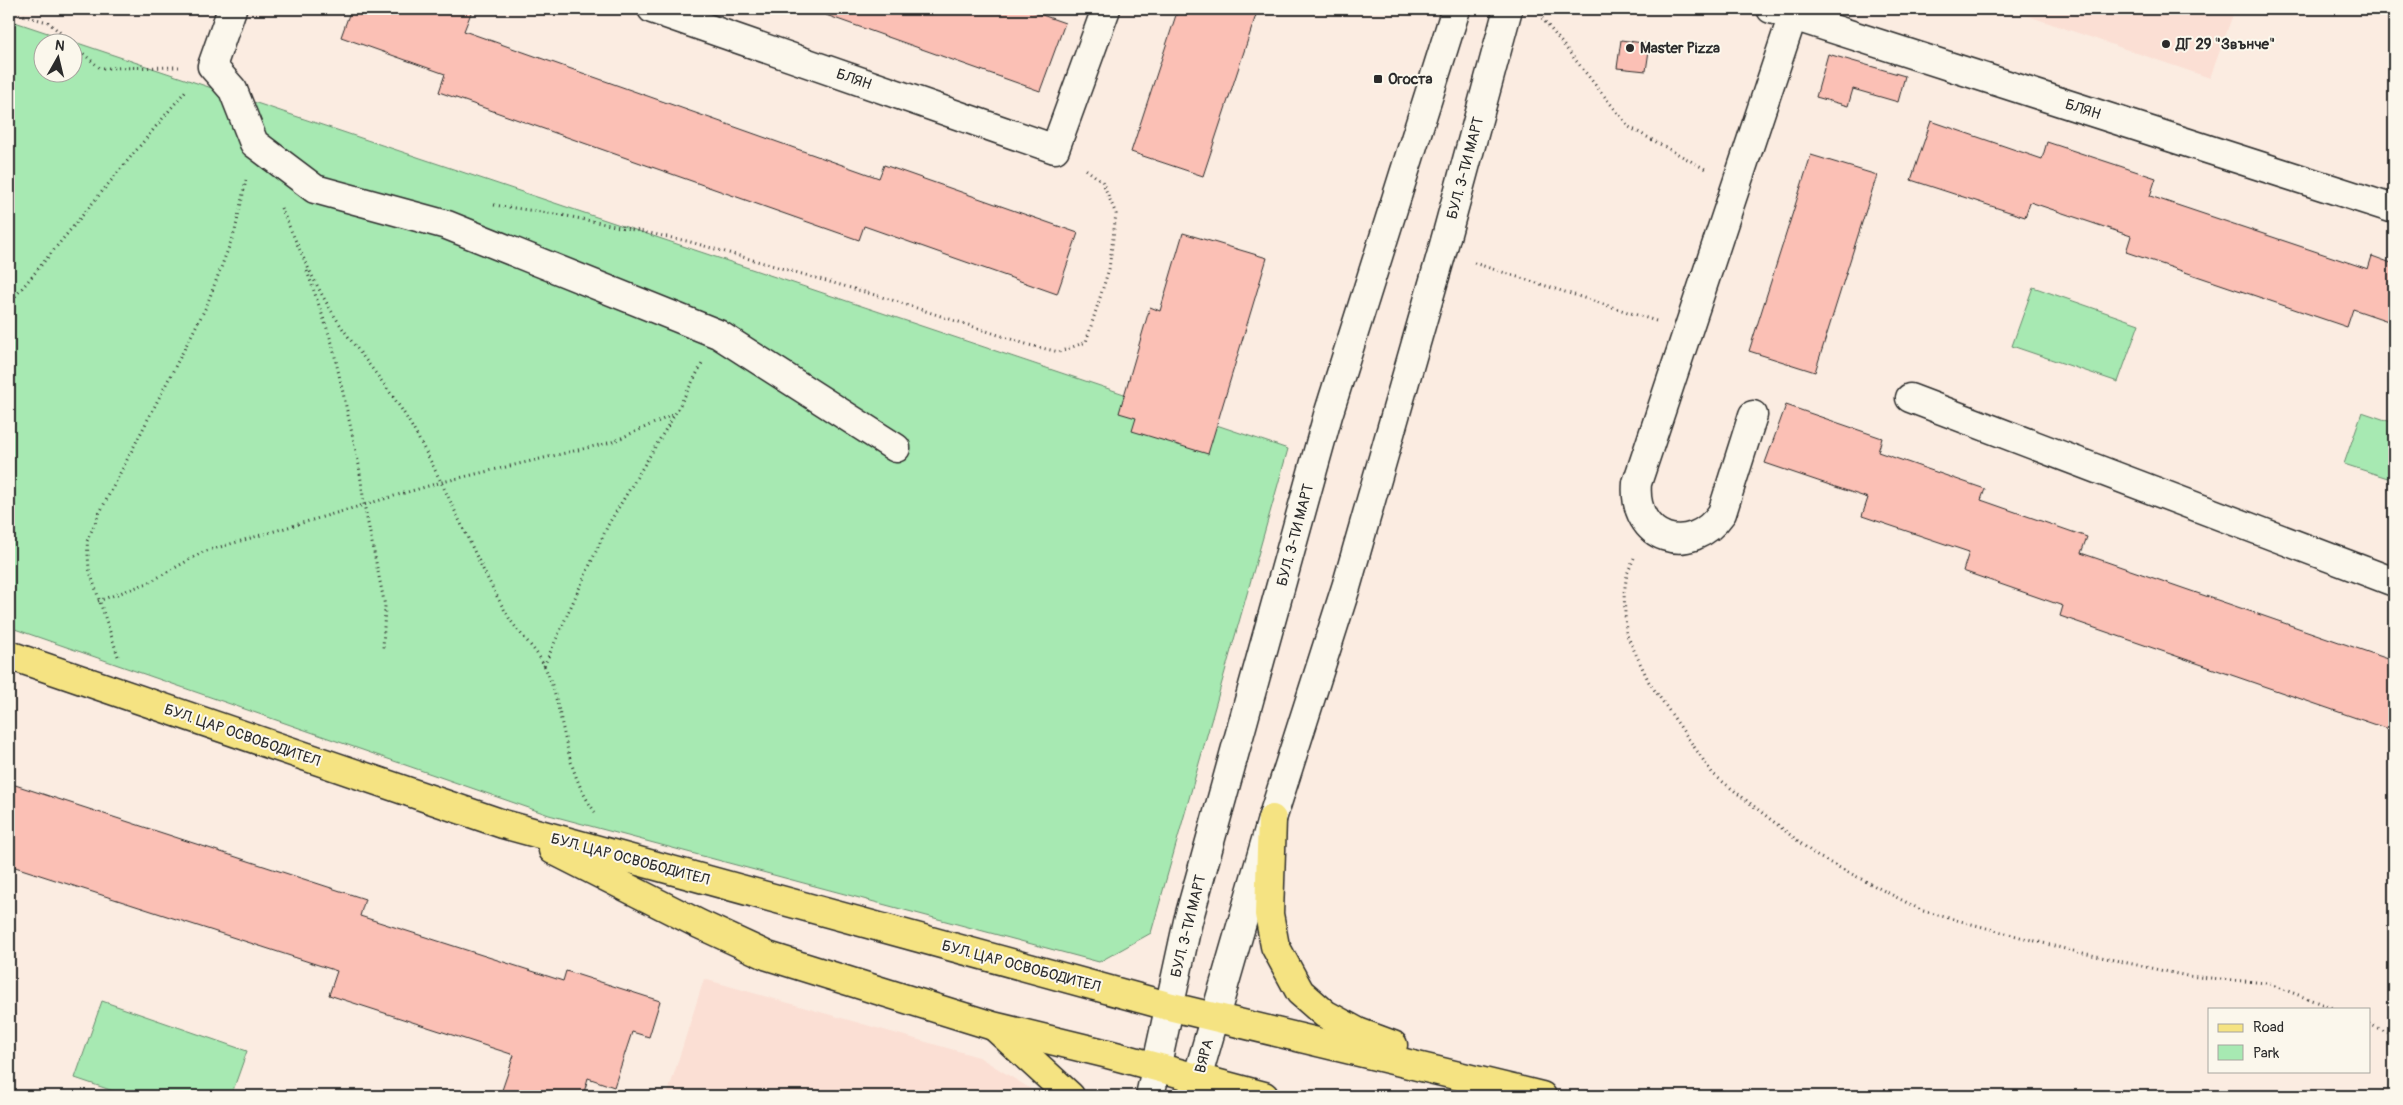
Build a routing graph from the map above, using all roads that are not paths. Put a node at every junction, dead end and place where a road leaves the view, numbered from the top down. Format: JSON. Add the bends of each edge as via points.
{"nodes":[{"id":1,"x":232,"y":9,"type":"edge"},
{"id":2,"x":652,"y":9,"type":"edge"},
{"id":3,"x":1106,"y":9,"type":"edge"},
{"id":4,"x":1456,"y":9,"type":"edge"},
{"id":5,"x":1508,"y":9,"type":"edge"},
{"id":6,"x":1782,"y":12,"type":"edge"},
{"id":7,"x":2394,"y":209,"type":"edge"},
{"id":8,"x":1910,"y":398,"type":"dead end"},
{"id":9,"x":1753,"y":415,"type":"dead end"},
{"id":10,"x":896,"y":448,"type":"dead end"},
{"id":11,"x":2394,"y":582,"type":"edge"},
{"id":12,"x":9,"y":655,"type":"edge"},
{"id":13,"x":1272,"y":819,"type":"junction"},
{"id":14,"x":503,"y":824,"type":"junction"},
{"id":15,"x":1168,"y":1006,"type":"junction"},
{"id":16,"x":1214,"y":1016,"type":"junction"},
{"id":17,"x":993,"y":1026,"type":"junction"},
{"id":18,"x":1156,"y":1068,"type":"junction"},
{"id":19,"x":1488,"y":1083,"type":"junction"},
{"id":20,"x":1195,"y":1088,"type":"edge"},
{"id":21,"x":1070,"y":1096,"type":"edge"},
{"id":22,"x":1150,"y":1096,"type":"edge"},
{"id":23,"x":1264,"y":1096,"type":"edge"},
{"id":24,"x":1542,"y":1096,"type":"edge"}],
"edges":[{"from":1,"to":10,"type":"street","via":[[212,66],[233,90],[254,142],[315,189],[447,226],[718,334]]},
{"from":2,"to":3,"type":"street","name":"БЛЯН","via":[[1055,149]]},
{"from":4,"to":15,"type":"street","name":"БУЛ. 3-ТИ МАРТ","via":[[1328,415],[1188,921]]},
{"from":5,"to":13,"type":"street","name":"БУЛ. 3-ТИ МАРТ","via":[[1347,584]]},
{"from":6,"to":7,"type":"street","name":"БЛЯН"},
{"from":6,"to":9,"type":"street","via":[[1736,186],[1637,483],[1638,506],[1648,525],[1675,539],[1690,538],[1714,524],[1722,513]]},
{"from":8,"to":11,"type":"street"},
{"from":12,"to":14,"type":"main road","name":"БУЛ. ЦАР ОСВОБОДИТЕЛ"},
{"from":13,"to":16,"type":"street","name":"БУЛ. 3-ТИ МАРТ"},
{"from":13,"to":19,"type":"main road","via":[[1269,914],[1275,946],[1300,992],[1325,1014],[1358,1032]]},
{"from":14,"to":15,"type":"main road","name":"БУЛ. ЦАР ОСВОБОДИТЕЛ"},
{"from":14,"to":17,"type":"main road","name":"БУЛ. ЦАР ОСВОБОДИТЕЛ","via":[[768,956]]},
{"from":15,"to":16,"type":"main road","name":"БУЛ. ЦАР ОСВОБОДИТЕЛ"},
{"from":15,"to":18,"type":"street","name":"БУЛ. 3-ТИ МАРТ"},
{"from":16,"to":19,"type":"main road","name":"БУЛ. ЦАР ОСВОБОДИТЕЛ"},
{"from":16,"to":20,"type":"street","name":"ВЯРА"},
{"from":17,"to":18,"type":"main road","name":"БУЛ. ЦАР ОСВОБОДИТЕЛ"},
{"from":17,"to":21,"type":"main road"},
{"from":18,"to":20,"type":"main road","name":"БУЛ. ЦАР ОСВОБОДИТЕЛ"},
{"from":18,"to":22,"type":"street"},
{"from":19,"to":24,"type":"main road","name":"БУЛ. ЦАР ОСВОБОДИТЕЛ"},
{"from":20,"to":23,"type":"main road","name":"БУЛ. ЦАР ОСВОБОДИТЕЛ"}]}
